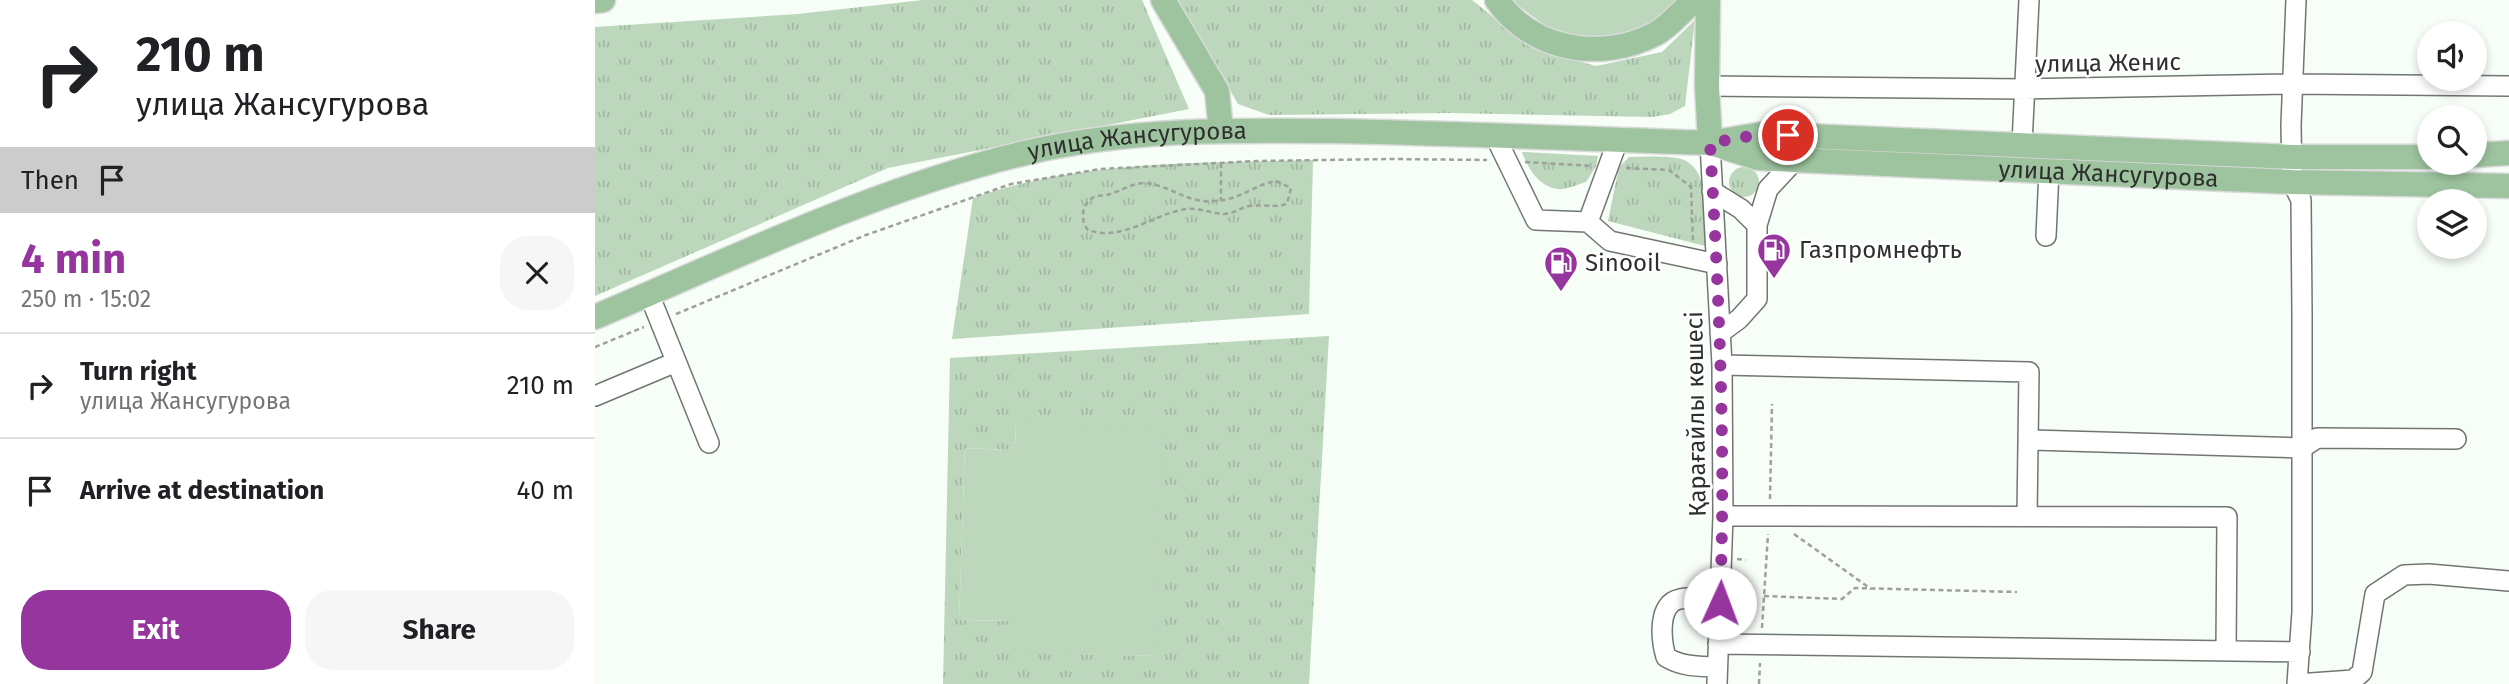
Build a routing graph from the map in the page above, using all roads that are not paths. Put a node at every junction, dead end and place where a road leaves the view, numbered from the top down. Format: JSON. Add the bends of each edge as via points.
{"nodes":[{"id":1,"x":603,"y":0,"type":"edge"},
{"id":2,"x":1163,"y":0,"type":"edge"},
{"id":3,"x":1692,"y":0,"type":"edge"},
{"id":4,"x":1708,"y":0,"type":"edge"},
{"id":5,"x":2029,"y":0,"type":"edge"},
{"id":6,"x":2296,"y":0,"type":"edge"},
{"id":7,"x":595,"y":1,"type":"edge"},
{"id":8,"x":1496,"y":4,"type":"edge"},
{"id":9,"x":2293,"y":84,"type":"junction"},
{"id":10,"x":1707,"y":86,"type":"junction"},
{"id":11,"x":2509,"y":86,"type":"edge"},
{"id":12,"x":2025,"y":89,"type":"junction"},
{"id":13,"x":1221,"y":131,"type":"junction"},
{"id":14,"x":1495,"y":136,"type":"junction"},
{"id":15,"x":1618,"y":140,"type":"junction"},
{"id":16,"x":1710,"y":143,"type":"junction"},
{"id":17,"x":2028,"y":144,"type":"junction"},
{"id":18,"x":2509,"y":153,"type":"edge"},
{"id":19,"x":2487,"y":154,"type":"edge"},
{"id":20,"x":2293,"y":157,"type":"junction"},
{"id":21,"x":2417,"y":157,"type":"edge"},
{"id":22,"x":1795,"y":160,"type":"junction"},
{"id":23,"x":2041,"y":171,"type":"junction"},
{"id":24,"x":2292,"y":182,"type":"junction"},
{"id":25,"x":2509,"y":186,"type":"edge"},
{"id":26,"x":1713,"y":191,"type":"junction"},
{"id":27,"x":1588,"y":222,"type":"junction"},
{"id":28,"x":1756,"y":225,"type":"junction"},
{"id":29,"x":2046,"y":236,"type":"dead end"},
{"id":30,"x":1717,"y":264,"type":"junction"},
{"id":31,"x":649,"y":295,"type":"junction"},
{"id":32,"x":595,"y":317,"type":"edge"},
{"id":33,"x":1720,"y":332,"type":"junction"},
{"id":34,"x":676,"y":362,"type":"junction"},
{"id":35,"x":1722,"y":365,"type":"junction"},
{"id":36,"x":595,"y":396,"type":"edge"},
{"id":37,"x":595,"y":403,"type":"edge"},
{"id":38,"x":595,"y":409,"type":"edge"},
{"id":39,"x":2456,"y":439,"type":"dead end"},
{"id":40,"x":2028,"y":440,"type":"junction"},
{"id":41,"x":709,"y":443,"type":"dead end"},
{"id":42,"x":2302,"y":448,"type":"junction"},
{"id":43,"x":1723,"y":516,"type":"junction"},
{"id":44,"x":2027,"y":516,"type":"junction"},
{"id":45,"x":2509,"y":581,"type":"edge"},
{"id":46,"x":1720,"y":603,"type":"junction"},
{"id":47,"x":1718,"y":643,"type":"junction"},
{"id":48,"x":2226,"y":651,"type":"junction"},
{"id":49,"x":2299,"y":652,"type":"junction"},
{"id":50,"x":1717,"y":676,"type":"edge"},
{"id":51,"x":2297,"y":684,"type":"edge"}],
"edges":[{"from":1,"to":7,"type":"main road"},
{"from":2,"to":13,"type":"main road","via":[[1217,91]]},
{"from":3,"to":8,"type":"main road","via":[[1657,33],[1619,48],[1578,50],[1538,37]]},
{"from":4,"to":10,"type":"main road"},
{"from":5,"to":12,"type":"street"},
{"from":6,"to":9,"type":"street"},
{"from":9,"to":11,"type":"street","name":"улица Женис"},
{"from":9,"to":12,"type":"street","name":"улица Женис"},
{"from":9,"to":20,"type":"street"},
{"from":10,"to":12,"type":"street","name":"улица Женис"},
{"from":10,"to":16,"type":"main road"},
{"from":12,"to":17,"type":"street"},
{"from":13,"to":14,"type":"main road","name":"улица Жансугурова"},
{"from":13,"to":31,"type":"main road","name":"улица Жансугурова","via":[[1118,136],[1025,153],[912,187]]},
{"from":14,"to":15,"type":"main road","name":"улица Жансугурова"},
{"from":14,"to":27,"type":"street","via":[[1536,220]]},
{"from":15,"to":16,"type":"main road","name":"улица Жансугурова"},
{"from":15,"to":27,"type":"street"},
{"from":16,"to":17,"type":"main road","name":"улица Жансугурова","via":[[1762,134]]},
{"from":16,"to":22,"type":"main road","name":"улица Жансугурова","via":[[1758,158]]},
{"from":16,"to":26,"type":"street","name":"Қарағайлы көшесі"},
{"from":17,"to":20,"type":"main road","name":"улица Жансугурова"},
{"from":17,"to":23,"type":"main road"},
{"from":18,"to":19,"type":"main road"},
{"from":20,"to":21,"type":"main road","name":"улица Жансугурова"},
{"from":20,"to":24,"type":"street"},
{"from":22,"to":23,"type":"main road","name":"улица Жансугурова"},
{"from":22,"to":28,"type":"street","via":[[1768,189]]},
{"from":23,"to":24,"type":"main road","name":"улица Жансугурова"},
{"from":23,"to":29,"type":"street"},
{"from":24,"to":25,"type":"main road","name":"улица Жансугурова"},
{"from":24,"to":42,"type":"street","via":[[2301,200]]},
{"from":26,"to":28,"type":"street"},
{"from":26,"to":30,"type":"street","name":"Қарағайлы көшесі"},
{"from":27,"to":30,"type":"street","via":[[1610,241]]},
{"from":28,"to":33,"type":"street","via":[[1758,299]]},
{"from":30,"to":33,"type":"street","name":"Қарағайлы көшесі"},
{"from":31,"to":32,"type":"main road","name":"улица Жансугурова"},
{"from":31,"to":34,"type":"street"},
{"from":33,"to":35,"type":"street","name":"Қарағайлы көшесі"},
{"from":34,"to":36,"type":"street"},
{"from":34,"to":41,"type":"street"},
{"from":35,"to":40,"type":"street","via":[[2029,372]]},
{"from":35,"to":43,"type":"street","name":"Қарағайлы көшесі"},
{"from":37,"to":38,"type":"street"},
{"from":39,"to":42,"type":"street","via":[[2317,438]]},
{"from":40,"to":42,"type":"street"},
{"from":40,"to":44,"type":"street"},
{"from":42,"to":49,"type":"street"},
{"from":43,"to":44,"type":"street"},
{"from":43,"to":46,"type":"street","name":"Қарағайлы көшесі"},
{"from":44,"to":48,"type":"street","via":[[2227,517]]},
{"from":45,"to":51,"type":"street","via":[[2404,575],[2375,594],[2362,672],[2353,680]]},
{"from":46,"to":47,"type":"street","name":"Қарағайлы көшесі"},
{"from":46,"to":50,"type":"street","via":[[1685,598],[1669,605],[1662,645],[1665,657],[1675,663]]},
{"from":47,"to":48,"type":"street"},
{"from":47,"to":50,"type":"street","name":"Қарағайлы көшесі"},
{"from":48,"to":49,"type":"street"},
{"from":49,"to":51,"type":"street"}]}
